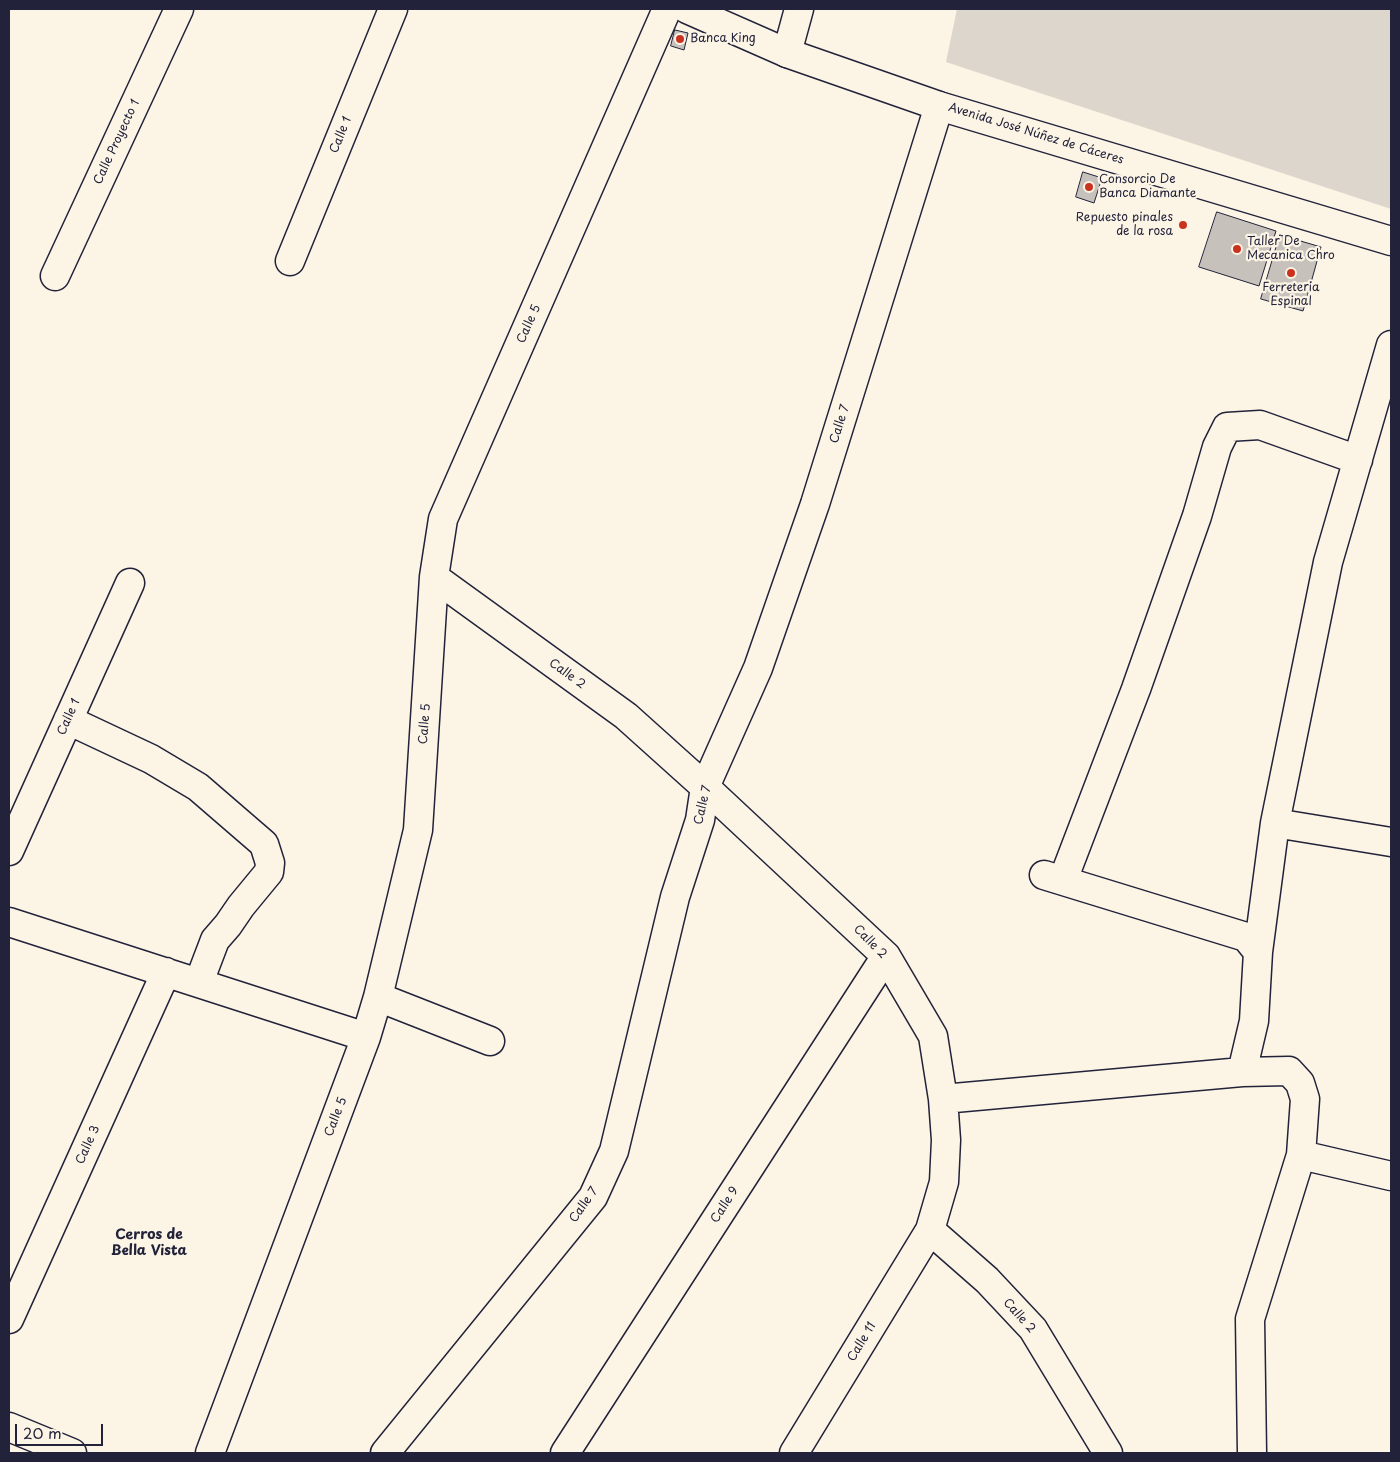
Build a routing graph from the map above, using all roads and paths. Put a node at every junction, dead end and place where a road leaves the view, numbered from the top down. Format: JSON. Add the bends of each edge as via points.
{"nodes":[{"id":1,"x":179,"y":9,"type":"edge"},
{"id":2,"x":393,"y":9,"type":"edge"},
{"id":3,"x":667,"y":9,"type":"edge"},
{"id":4,"x":687,"y":9,"type":"edge"},
{"id":5,"x":799,"y":9,"type":"edge"},
{"id":6,"x":786,"y":53,"type":"junction"},
{"id":7,"x":940,"y":106,"type":"junction"},
{"id":8,"x":1391,"y":242,"type":"edge"},
{"id":9,"x":290,"y":261,"type":"dead end"},
{"id":10,"x":56,"y":276,"type":"dead end"},
{"id":11,"x":1391,"y":345,"type":"edge"},
{"id":12,"x":1358,"y":460,"type":"junction"},
{"id":13,"x":434,"y":577,"type":"junction"},
{"id":14,"x":130,"y":582,"type":"dead end"},
{"id":15,"x":68,"y":720,"type":"junction"},
{"id":16,"x":705,"y":787,"type":"junction"},
{"id":17,"x":1274,"y":823,"type":"junction"},
{"id":18,"x":1391,"y":842,"type":"edge"},
{"id":19,"x":9,"y":851,"type":"edge"},
{"id":20,"x":9,"y":922,"type":"edge"},
{"id":21,"x":1258,"y":952,"type":"junction"},
{"id":22,"x":886,"y":956,"type":"junction"},
{"id":23,"x":166,"y":972,"type":"junction"},
{"id":24,"x":198,"y":982,"type":"junction"},
{"id":25,"x":378,"y":997,"type":"junction"},
{"id":26,"x":366,"y":1037,"type":"junction"},
{"id":27,"x":490,"y":1041,"type":"dead end"},
{"id":28,"x":1242,"y":1072,"type":"junction"},
{"id":29,"x":943,"y":1099,"type":"junction"},
{"id":30,"x":1301,"y":1155,"type":"junction"},
{"id":31,"x":1391,"y":1176,"type":"edge"},
{"id":32,"x":930,"y":1230,"type":"junction"},
{"id":33,"x":9,"y":1319,"type":"edge"},
{"id":34,"x":9,"y":1427,"type":"edge"},
{"id":35,"x":72,"y":1453,"type":"edge"},
{"id":36,"x":210,"y":1453,"type":"edge"},
{"id":37,"x":385,"y":1453,"type":"edge"},
{"id":38,"x":564,"y":1453,"type":"edge"},
{"id":39,"x":794,"y":1453,"type":"edge"},
{"id":40,"x":1108,"y":1453,"type":"edge"},
{"id":41,"x":1252,"y":1453,"type":"edge"}],
"edges":[{"from":1,"to":10,"type":"street","name":"Calle Proyecto 1"},
{"from":2,"to":9,"type":"street","name":"Calle 1"},
{"from":3,"to":13,"type":"street","name":"Calle 5","via":[[443,520]]},
{"from":4,"to":6,"type":"street","name":"Avenida José Núñez de Cáceres"},
{"from":5,"to":6,"type":"street"},
{"from":6,"to":7,"type":"street","name":"Avenida José Núñez de Cáceres"},
{"from":7,"to":8,"type":"street","name":"Avenida José Núñez de Cáceres"},
{"from":7,"to":16,"type":"street","name":"Calle 7","via":[[812,514],[758,668]]},
{"from":11,"to":12,"type":"street"},
{"from":12,"to":17,"type":"street","via":[[1328,562]]},
{"from":12,"to":21,"type":"street","via":[[1260,425],[1227,427],[1217,447],[1197,516],[1136,689],[1054,878],[1246,937]]},
{"from":13,"to":16,"type":"street","name":"Calle 2","via":[[626,716]]},
{"from":13,"to":25,"type":"street","name":"Calle 5","via":[[418,830]]},
{"from":14,"to":15,"type":"street","name":"Calle 1"},
{"from":15,"to":19,"type":"street","name":"Calle 1"},
{"from":15,"to":24,"type":"street","via":[[198,787],[264,844],[270,872],[215,940]]},
{"from":16,"to":22,"type":"street","name":"Calle 2"},
{"from":16,"to":37,"type":"street","name":"Calle 7","via":[[700,820],[675,897],[614,1151],[596,1190]]},
{"from":17,"to":18,"type":"street"},
{"from":17,"to":21,"type":"street"},
{"from":20,"to":23,"type":"street"},
{"from":21,"to":28,"type":"street","via":[[1254,1021]]},
{"from":22,"to":29,"type":"street","name":"Calle 2","via":[[933,1036]]},
{"from":22,"to":38,"type":"street","name":"Calle 9"},
{"from":23,"to":24,"type":"street"},
{"from":23,"to":33,"type":"street","name":"Calle 3"},
{"from":24,"to":26,"type":"street"},
{"from":25,"to":26,"type":"street","name":"Calle 5"},
{"from":25,"to":27,"type":"street"},
{"from":26,"to":36,"type":"street","name":"Calle 5"},
{"from":28,"to":29,"type":"street"},
{"from":28,"to":30,"type":"street","via":[[1289,1071],[1300,1083],[1306,1099]]},
{"from":29,"to":32,"type":"street","name":"Calle 2","via":[[946,1140],[944,1182]]},
{"from":30,"to":31,"type":"street"},
{"from":30,"to":41,"type":"street","via":[[1250,1319]]},
{"from":32,"to":39,"type":"street","name":"Calle 11"},
{"from":32,"to":40,"type":"street","name":"Calle 2","via":[[987,1280],[1034,1329]]},
{"from":34,"to":35,"type":"street"}]}
